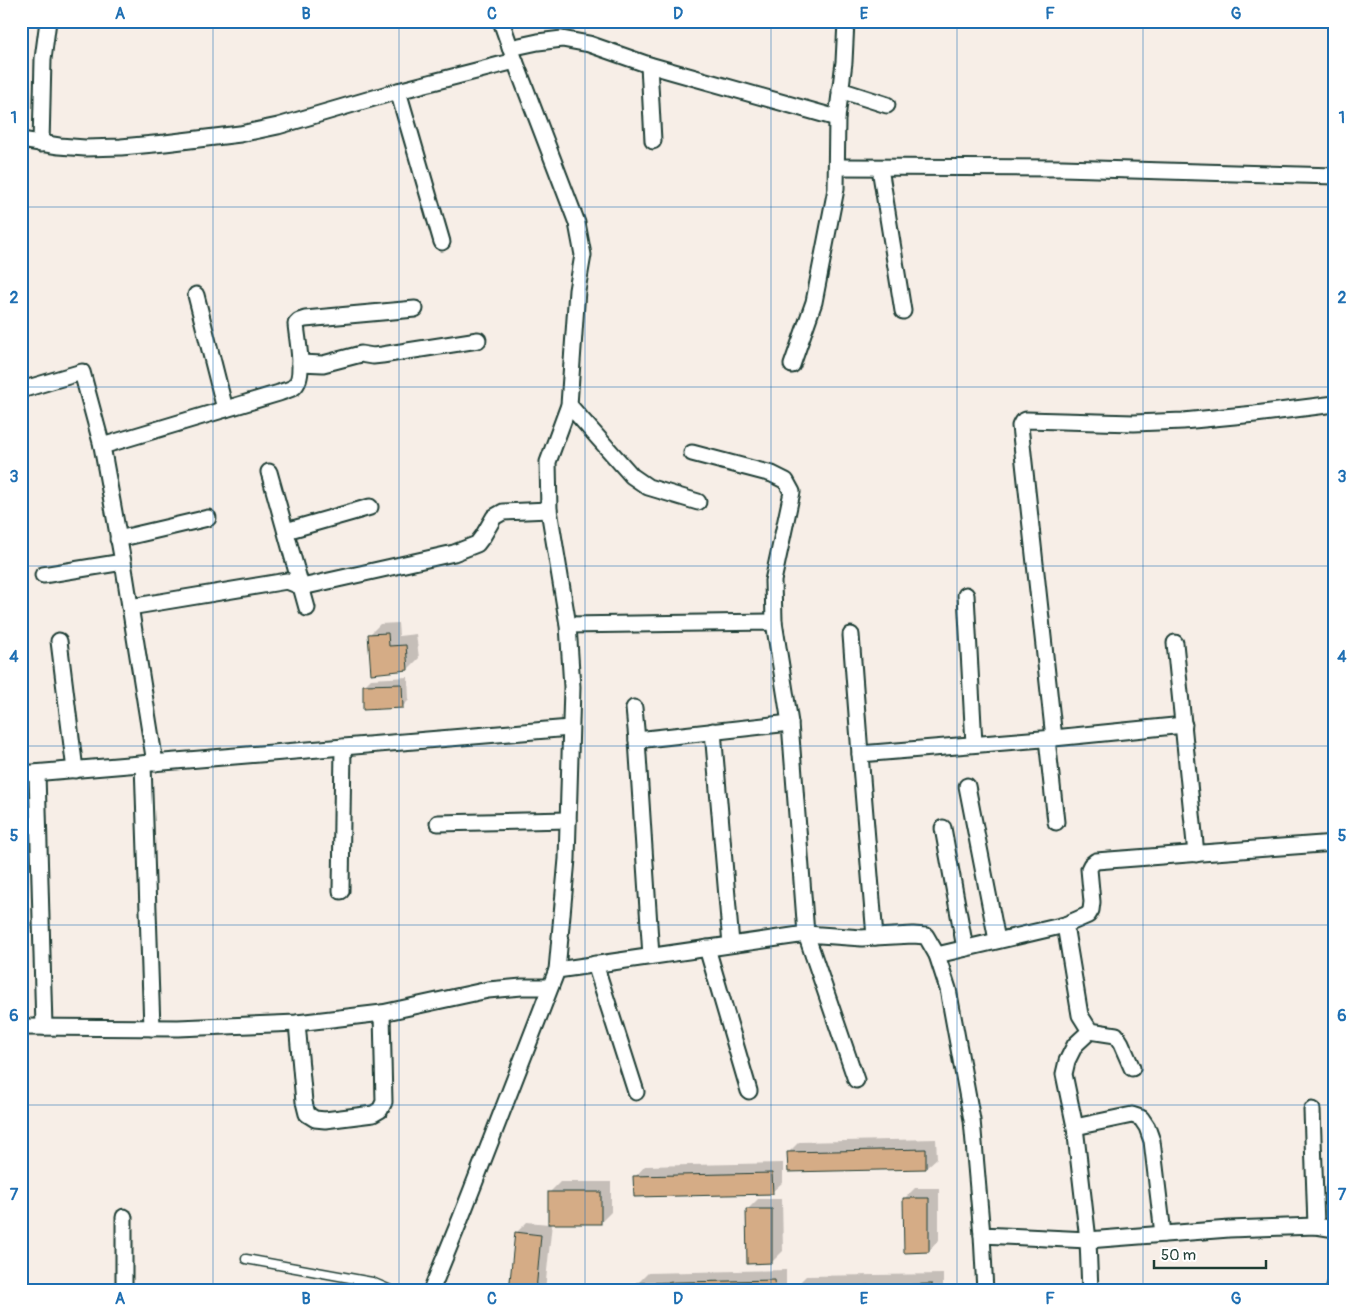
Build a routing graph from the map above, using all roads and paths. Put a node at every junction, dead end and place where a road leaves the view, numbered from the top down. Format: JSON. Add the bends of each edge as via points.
{"nodes":[{"id":1,"x":48,"y":21,"type":"edge"},
{"id":2,"x":501,"y":21,"type":"edge"},
{"id":3,"x":846,"y":21,"type":"edge"},
{"id":4,"x":512,"y":54,"type":"junction"},
{"id":5,"x":649,"y":65,"type":"junction"},
{"id":6,"x":840,"y":90,"type":"junction"},
{"id":7,"x":398,"y":91,"type":"junction"},
{"id":8,"x":887,"y":105,"type":"dead end"},
{"id":9,"x":837,"y":118,"type":"junction"},
{"id":10,"x":21,"y":140,"type":"edge"},
{"id":11,"x":653,"y":141,"type":"dead end"},
{"id":12,"x":41,"y":144,"type":"junction"},
{"id":13,"x":837,"y":168,"type":"junction"},
{"id":14,"x":880,"y":168,"type":"junction"},
{"id":15,"x":1335,"y":176,"type":"edge"},
{"id":16,"x":442,"y":242,"type":"dead end"},
{"id":17,"x":196,"y":295,"type":"dead end"},
{"id":18,"x":415,"y":309,"type":"dead end"},
{"id":19,"x":902,"y":311,"type":"dead end"},
{"id":20,"x":478,"y":340,"type":"dead end"},
{"id":21,"x":300,"y":363,"type":"junction"},
{"id":22,"x":792,"y":365,"type":"dead end"},
{"id":23,"x":21,"y":390,"type":"edge"},
{"id":24,"x":1335,"y":404,"type":"edge"},
{"id":25,"x":569,"y":406,"type":"junction"},
{"id":26,"x":225,"y":409,"type":"junction"},
{"id":27,"x":102,"y":446,"type":"junction"},
{"id":28,"x":692,"y":453,"type":"dead end"},
{"id":29,"x":269,"y":472,"type":"dead end"},
{"id":30,"x":698,"y":502,"type":"dead end"},
{"id":31,"x":370,"y":507,"type":"dead end"},
{"id":32,"x":549,"y":510,"type":"junction"},
{"id":33,"x":208,"y":518,"type":"dead end"},
{"id":34,"x":286,"y":531,"type":"junction"},
{"id":35,"x":118,"y":539,"type":"junction"},
{"id":36,"x":123,"y":562,"type":"junction"},
{"id":37,"x":43,"y":575,"type":"dead end"},
{"id":38,"x":302,"y":588,"type":"junction"},
{"id":39,"x":966,"y":595,"type":"dead end"},
{"id":40,"x":130,"y":607,"type":"junction"},
{"id":41,"x":307,"y":608,"type":"dead end"},
{"id":42,"x":774,"y":622,"type":"junction"},
{"id":43,"x":568,"y":625,"type":"junction"},
{"id":44,"x":851,"y":635,"type":"dead end"},
{"id":45,"x":59,"y":641,"type":"dead end"},
{"id":46,"x":1175,"y":643,"type":"dead end"},
{"id":47,"x":634,"y":708,"type":"dead end"},
{"id":48,"x":790,"y":723,"type":"junction"},
{"id":49,"x":1184,"y":725,"type":"junction"},
{"id":50,"x":570,"y":728,"type":"junction"},
{"id":51,"x":713,"y":732,"type":"junction"},
{"id":52,"x":1051,"y":738,"type":"junction"},
{"id":53,"x":637,"y":740,"type":"junction"},
{"id":54,"x":974,"y":744,"type":"junction"},
{"id":55,"x":343,"y":747,"type":"junction"},
{"id":56,"x":860,"y":754,"type":"junction"},
{"id":57,"x":149,"y":763,"type":"junction"},
{"id":58,"x":75,"y":770,"type":"junction"},
{"id":59,"x":37,"y":773,"type":"junction"},
{"id":60,"x":21,"y":774,"type":"edge"},
{"id":61,"x":967,"y":786,"type":"dead end"},
{"id":62,"x":568,"y":820,"type":"junction"},
{"id":63,"x":1056,"y":822,"type":"dead end"},
{"id":64,"x":438,"y":823,"type":"dead end"},
{"id":65,"x":942,"y":828,"type":"dead end"},
{"id":66,"x":1335,"y":843,"type":"edge"},
{"id":67,"x":1196,"y":854,"type":"junction"},
{"id":68,"x":341,"y":890,"type":"dead end"},
{"id":69,"x":1065,"y":925,"type":"junction"},
{"id":70,"x":806,"y":934,"type":"junction"},
{"id":71,"x":875,"y":937,"type":"junction"},
{"id":72,"x":997,"y":940,"type":"junction"},
{"id":73,"x":731,"y":944,"type":"junction"},
{"id":74,"x":707,"y":948,"type":"junction"},
{"id":75,"x":965,"y":948,"type":"junction"},
{"id":76,"x":938,"y":955,"type":"junction"},
{"id":77,"x":651,"y":956,"type":"junction"},
{"id":78,"x":595,"y":964,"type":"junction"},
{"id":79,"x":557,"y":970,"type":"junction"},
{"id":80,"x":550,"y":987,"type":"junction"},
{"id":81,"x":382,"y":1013,"type":"junction"},
{"id":82,"x":297,"y":1023,"type":"junction"},
{"id":83,"x":21,"y":1027,"type":"edge"},
{"id":84,"x":44,"y":1027,"type":"junction"},
{"id":85,"x":152,"y":1028,"type":"junction"},
{"id":86,"x":1090,"y":1031,"type":"junction"},
{"id":87,"x":1132,"y":1068,"type":"dead end"},
{"id":88,"x":856,"y":1080,"type":"dead end"},
{"id":89,"x":749,"y":1091,"type":"dead end"},
{"id":90,"x":636,"y":1092,"type":"dead end"},
{"id":91,"x":1312,"y":1110,"type":"dead end"},
{"id":92,"x":1075,"y":1127,"type":"junction"},
{"id":93,"x":124,"y":1217,"type":"dead end"},
{"id":94,"x":1316,"y":1226,"type":"junction"},
{"id":95,"x":1335,"y":1229,"type":"edge"},
{"id":96,"x":1162,"y":1234,"type":"junction"},
{"id":97,"x":982,"y":1235,"type":"junction"},
{"id":98,"x":1088,"y":1240,"type":"junction"},
{"id":99,"x":246,"y":1259,"type":"dead end"},
{"id":100,"x":1335,"y":1286,"type":"edge"},
{"id":101,"x":124,"y":1291,"type":"edge"},
{"id":102,"x":392,"y":1291,"type":"edge"},
{"id":103,"x":431,"y":1291,"type":"edge"},
{"id":104,"x":985,"y":1291,"type":"edge"},
{"id":105,"x":1090,"y":1291,"type":"edge"},
{"id":106,"x":1334,"y":1291,"type":"edge"}],
"edges":[{"from":1,"to":12,"type":"street","via":[[43,59]]},
{"from":2,"to":4,"type":"street"},
{"from":3,"to":6,"type":"street"},
{"from":4,"to":5,"type":"street","via":[[538,42],[562,40],[589,44]]},
{"from":4,"to":7,"type":"street"},
{"from":4,"to":25,"type":"street","via":[[579,231],[582,255]]},
{"from":5,"to":9,"type":"street"},
{"from":5,"to":11,"type":"street"},
{"from":6,"to":8,"type":"street"},
{"from":6,"to":9,"type":"street"},
{"from":7,"to":12,"type":"street","via":[[278,126],[232,135],[121,147]]},
{"from":7,"to":16,"type":"street"},
{"from":9,"to":13,"type":"street"},
{"from":10,"to":12,"type":"street"},
{"from":13,"to":14,"type":"street"},
{"from":13,"to":22,"type":"street","via":[[836,189],[814,302]]},
{"from":14,"to":15,"type":"street","via":[[1062,168]]},
{"from":14,"to":19,"type":"street"},
{"from":17,"to":26,"type":"street"},
{"from":18,"to":21,"type":"street","via":[[299,321],[296,324]]},
{"from":20,"to":21,"type":"street","via":[[382,355],[361,354],[323,364]]},
{"from":21,"to":26,"type":"street","via":[[299,377],[294,386]]},
{"from":23,"to":27,"type":"street","via":[[82,372]]},
{"from":24,"to":52,"type":"street","via":[[1183,421],[1022,422]]},
{"from":25,"to":30,"type":"street","via":[[632,476],[648,487]]},
{"from":25,"to":32,"type":"street","via":[[548,462]]},
{"from":26,"to":27,"type":"street"},
{"from":27,"to":35,"type":"street"},
{"from":28,"to":42,"type":"street","via":[[772,474],[786,481],[792,492],[773,581]]},
{"from":29,"to":34,"type":"street"},
{"from":31,"to":34,"type":"street"},
{"from":32,"to":38,"type":"street","via":[[503,512],[494,517],[477,544],[454,553]]},
{"from":32,"to":43,"type":"street"},
{"from":33,"to":35,"type":"street"},
{"from":34,"to":38,"type":"street"},
{"from":35,"to":36,"type":"street"},
{"from":36,"to":37,"type":"street"},
{"from":36,"to":40,"type":"street"},
{"from":38,"to":40,"type":"street","via":[[287,581]]},
{"from":38,"to":41,"type":"street"},
{"from":39,"to":54,"type":"street"},
{"from":40,"to":57,"type":"street"},
{"from":42,"to":43,"type":"street"},
{"from":42,"to":48,"type":"street"},
{"from":43,"to":50,"type":"street","via":[[572,687]]},
{"from":44,"to":56,"type":"street"},
{"from":45,"to":58,"type":"street"},
{"from":46,"to":49,"type":"street"},
{"from":47,"to":53,"type":"street"},
{"from":48,"to":51,"type":"street"},
{"from":48,"to":70,"type":"street"},
{"from":49,"to":52,"type":"street"},
{"from":49,"to":67,"type":"street"},
{"from":50,"to":55,"type":"street"},
{"from":50,"to":62,"type":"street"},
{"from":51,"to":53,"type":"street"},
{"from":51,"to":73,"type":"street"},
{"from":52,"to":54,"type":"street"},
{"from":52,"to":63,"type":"street"},
{"from":53,"to":77,"type":"street"},
{"from":54,"to":56,"type":"street"},
{"from":55,"to":57,"type":"street"},
{"from":55,"to":68,"type":"street"},
{"from":56,"to":71,"type":"street"},
{"from":57,"to":58,"type":"street"},
{"from":57,"to":85,"type":"street"},
{"from":58,"to":59,"type":"street"},
{"from":59,"to":60,"type":"street"},
{"from":59,"to":84,"type":"street"},
{"from":61,"to":72,"type":"street"},
{"from":62,"to":64,"type":"street"},
{"from":62,"to":79,"type":"street"},
{"from":65,"to":75,"type":"street"},
{"from":66,"to":67,"type":"street"},
{"from":67,"to":69,"type":"street","via":[[1090,864],[1091,910],[1088,915]]},
{"from":69,"to":72,"type":"street"},
{"from":69,"to":86,"type":"street","via":[[1080,1015]]},
{"from":70,"to":71,"type":"street"},
{"from":70,"to":73,"type":"street"},
{"from":70,"to":88,"type":"street"},
{"from":71,"to":76,"type":"street","via":[[926,936]]},
{"from":72,"to":75,"type":"street"},
{"from":73,"to":74,"type":"street"},
{"from":74,"to":77,"type":"street"},
{"from":74,"to":89,"type":"street"},
{"from":75,"to":76,"type":"street"},
{"from":76,"to":97,"type":"street","via":[[948,989],[972,1120]]},
{"from":77,"to":78,"type":"street"},
{"from":78,"to":79,"type":"street"},
{"from":78,"to":90,"type":"street"},
{"from":79,"to":80,"type":"street"},
{"from":80,"to":81,"type":"street","via":[[488,990]]},
{"from":80,"to":103,"type":"street"},
{"from":81,"to":82,"type":"street"},
{"from":81,"to":82,"type":"street","via":[[384,1102],[380,1110],[364,1116],[325,1120],[307,1114]]},
{"from":82,"to":85,"type":"street"},
{"from":83,"to":84,"type":"street"},
{"from":84,"to":85,"type":"street"},
{"from":86,"to":87,"type":"street","via":[[1116,1035]]},
{"from":86,"to":92,"type":"street","via":[[1075,1045],[1064,1074]]},
{"from":91,"to":94,"type":"street"},
{"from":92,"to":96,"type":"street","via":[[1132,1115],[1141,1118],[1152,1141]]},
{"from":92,"to":98,"type":"street"},
{"from":93,"to":101,"type":"street"},
{"from":94,"to":95,"type":"street"},
{"from":94,"to":96,"type":"street","via":[[1229,1228]]},
{"from":96,"to":98,"type":"street"},
{"from":97,"to":98,"type":"street"},
{"from":97,"to":104,"type":"street"},
{"from":98,"to":105,"type":"street"},
{"from":99,"to":102,"type":"lane","via":[[372,1282]]},
{"from":100,"to":106,"type":"street"}]}
